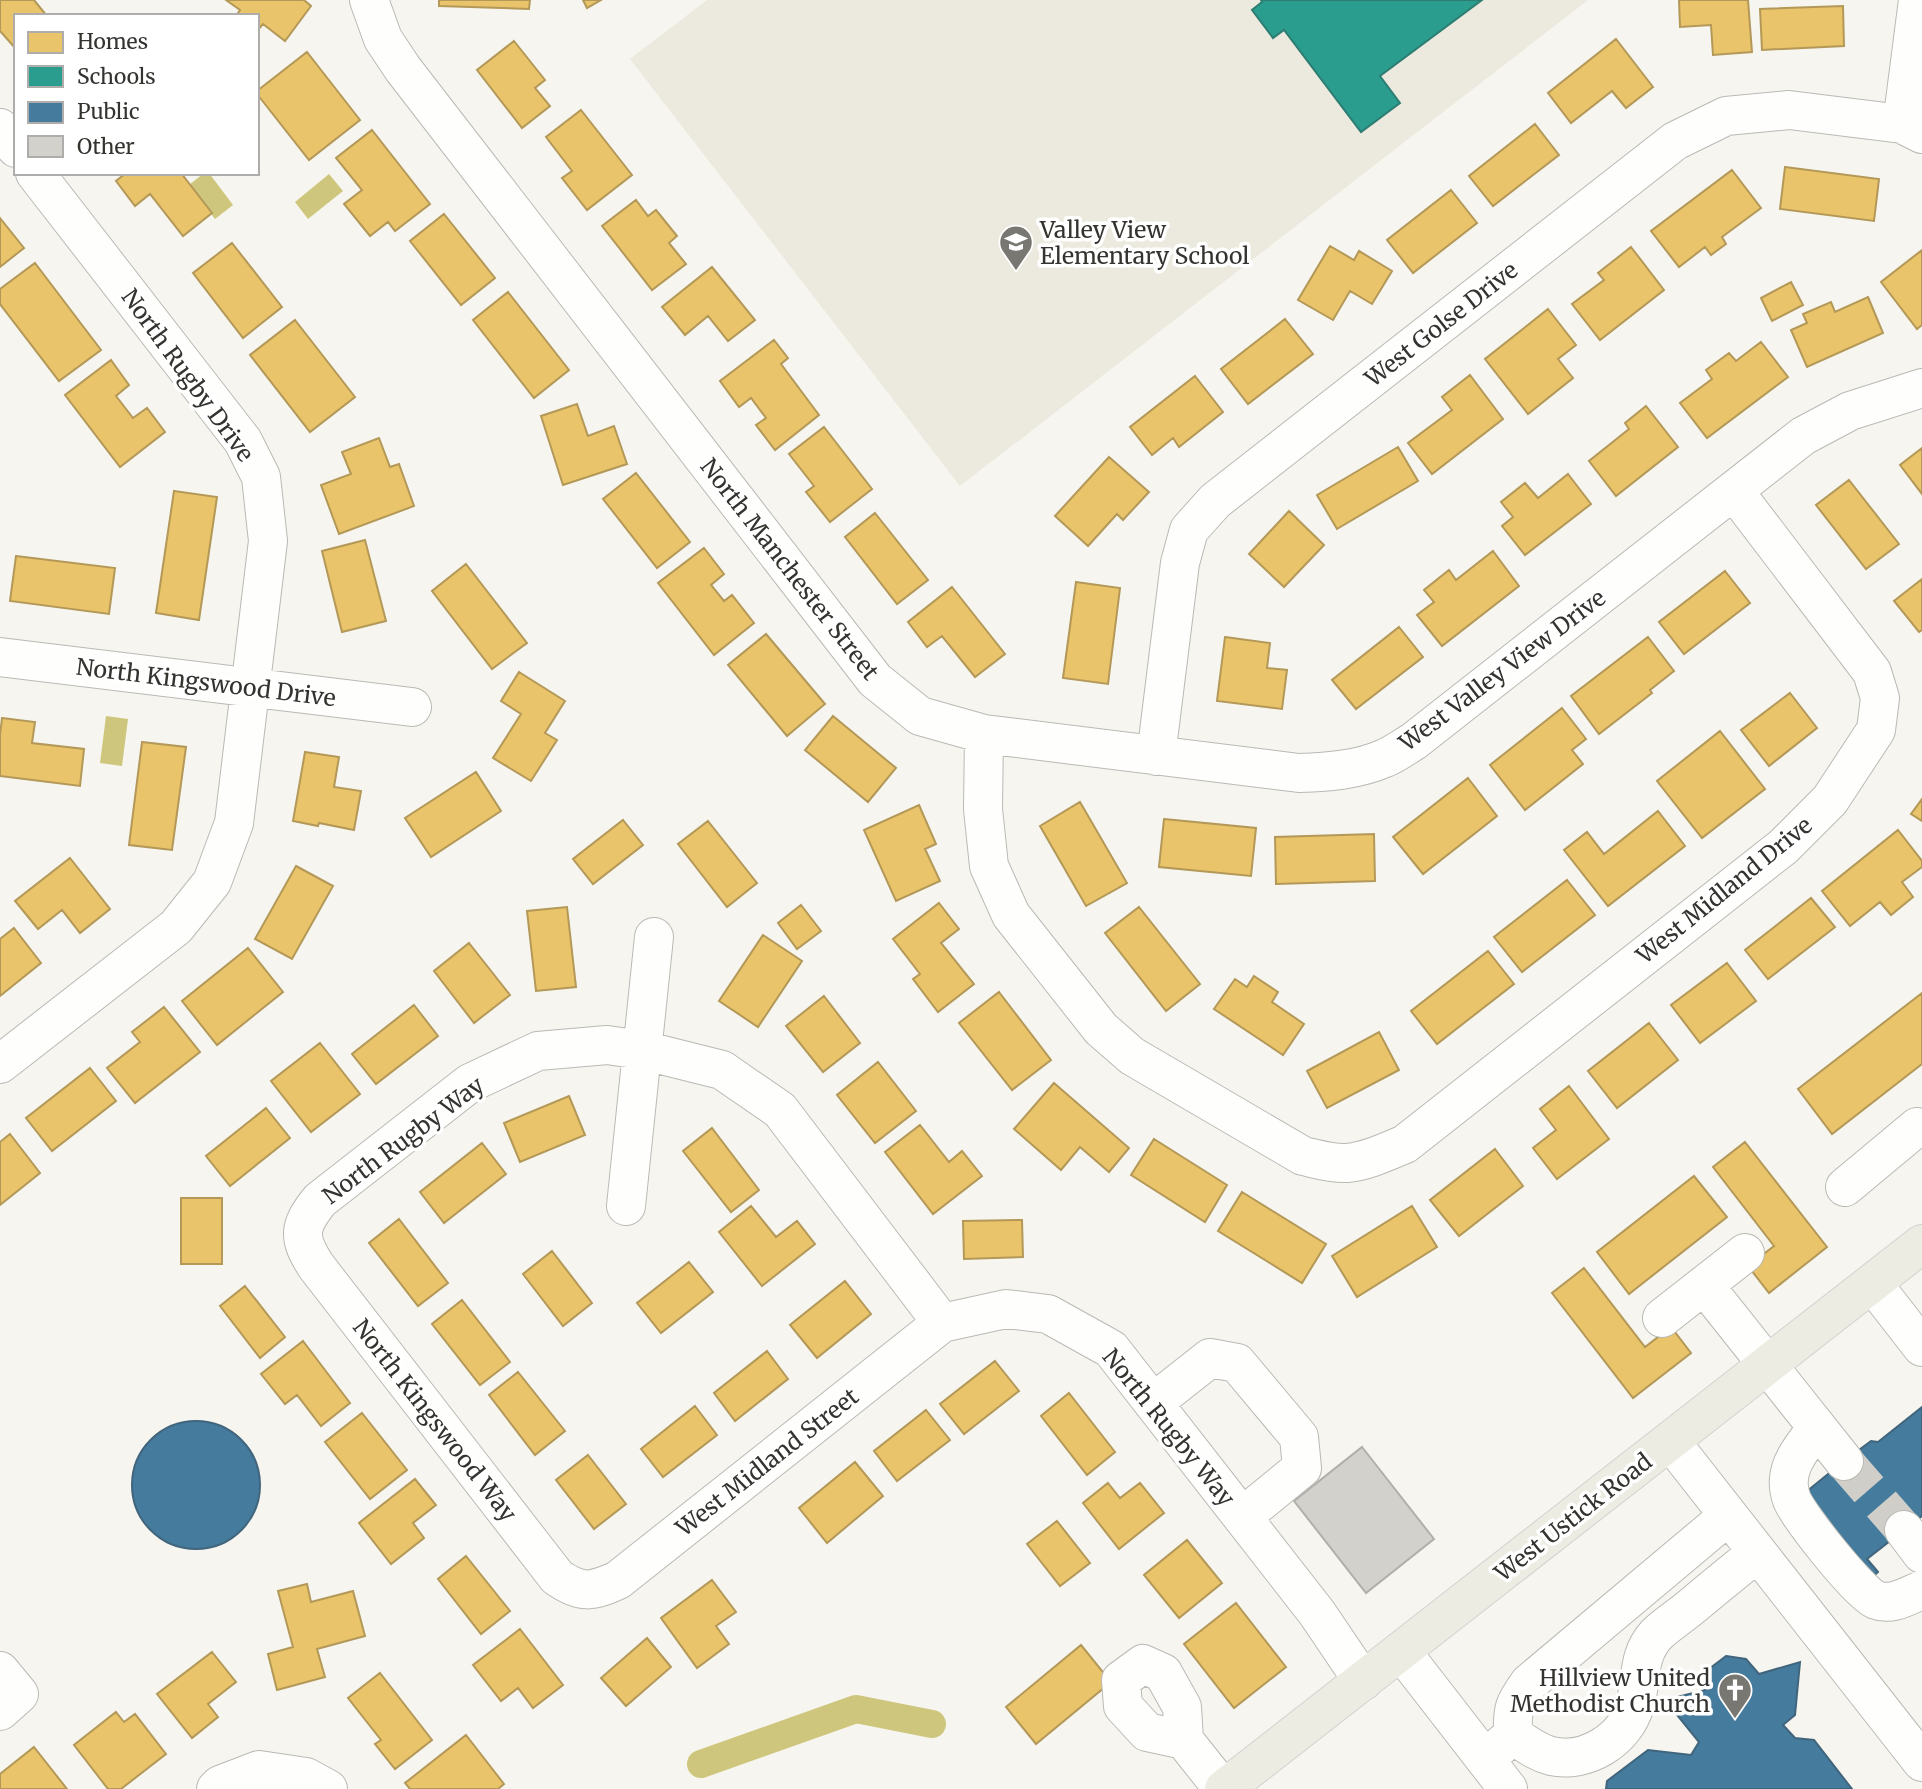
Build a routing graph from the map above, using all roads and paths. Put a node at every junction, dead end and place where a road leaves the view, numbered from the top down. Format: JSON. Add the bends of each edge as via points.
{"nodes":[{"id":1,"x":369,"y":0,"type":"edge"},
{"id":2,"x":1918,"y":0,"type":"edge"},
{"id":3,"x":0,"y":128,"type":"edge"},
{"id":4,"x":1912,"y":129,"type":"edge"},
{"id":5,"x":14,"y":146,"type":"edge"},
{"id":6,"x":37,"y":175,"type":"edge"},
{"id":7,"x":1922,"y":388,"type":"edge"},
{"id":8,"x":1734,"y":491,"type":"junction"},
{"id":9,"x":0,"y":657,"type":"edge"},
{"id":10,"x":251,"y":687,"type":"junction"},
{"id":11,"x":412,"y":707,"type":"dead end"},
{"id":12,"x":984,"y":734,"type":"junction"},
{"id":13,"x":1156,"y":756,"type":"junction"},
{"id":14,"x":654,"y":937,"type":"dead end"},
{"id":15,"x":642,"y":1050,"type":"junction"},
{"id":16,"x":0,"y":1064,"type":"edge"},
{"id":17,"x":1920,"y":1127,"type":"edge"},
{"id":18,"x":1845,"y":1187,"type":"dead end"},
{"id":19,"x":626,"y":1206,"type":"dead end"},
{"id":20,"x":302,"y":1233,"type":"joint"},
{"id":21,"x":1922,"y":1244,"type":"edge"},
{"id":22,"x":1745,"y":1253,"type":"dead end"},
{"id":23,"x":1872,"y":1284,"type":"junction"},
{"id":24,"x":1704,"y":1285,"type":"junction"},
{"id":25,"x":1662,"y":1318,"type":"dead end"},
{"id":26,"x":943,"y":1323,"type":"junction"},
{"id":27,"x":1922,"y":1347,"type":"edge"},
{"id":28,"x":1767,"y":1365,"type":"junction"},
{"id":29,"x":1153,"y":1403,"type":"junction"},
{"id":30,"x":1817,"y":1427,"type":"junction"},
{"id":31,"x":1671,"y":1442,"type":"junction"},
{"id":32,"x":1844,"y":1461,"type":"tunnel mouth"},
{"id":33,"x":1728,"y":1516,"type":"junction"},
{"id":34,"x":1242,"y":1517,"type":"junction"},
{"id":35,"x":1757,"y":1553,"type":"junction"},
{"id":36,"x":585,"y":1590,"type":"joint"},
{"id":37,"x":1922,"y":1590,"type":"edge"},
{"id":38,"x":1401,"y":1651,"type":"junction"},
{"id":39,"x":0,"y":1671,"type":"edge"},
{"id":40,"x":1363,"y":1681,"type":"junction"},
{"id":41,"x":0,"y":1711,"type":"edge"},
{"id":42,"x":1184,"y":1740,"type":"dead end"},
{"id":43,"x":1502,"y":1761,"type":"edge"},
{"id":44,"x":1922,"y":1762,"type":"edge"},
{"id":45,"x":317,"y":1783,"type":"edge"},
{"id":46,"x":216,"y":1789,"type":"edge"},
{"id":47,"x":1224,"y":1789,"type":"edge"}],
"edges":[{"from":1,"to":12,"type":"street","name":"North Manchester Street","via":[[383,39],[403,69],[874,680],[920,716]]},
{"from":2,"to":4,"type":"street"},
{"from":3,"to":5,"type":"street"},
{"from":4,"to":13,"type":"street","name":"West Golse Drive","via":[[1789,110],[1726,116],[1675,141],[1215,501],[1189,530],[1180,563]]},
{"from":6,"to":10,"type":"street","name":"North Rugby Drive","via":[[243,441],[261,477],[268,541]]},
{"from":7,"to":8,"type":"street","name":"West Valley View Drive","via":[[1850,411],[1803,436]]},
{"from":8,"to":12,"type":"street","name":"West Midland Drive","via":[[1872,672],[1880,698],[1876,730],[1830,800],[1783,847],[1405,1144],[1377,1155],[1346,1163],[1303,1156],[1132,1056],[1101,1029],[1011,915],[989,866],[983,809]]},
{"from":8,"to":13,"type":"street","name":"West Valley View Drive","via":[[1386,758],[1356,768],[1299,773]]},
{"from":9,"to":10,"type":"street","name":"North Kingswood Drive"},
{"from":10,"to":11,"type":"street","name":"North Kingswood Drive"},
{"from":10,"to":16,"type":"street","name":"North Rugby Drive","via":[[234,823],[212,882],[176,926]]},
{"from":12,"to":13,"type":"street","name":"West Valley View Drive"},
{"from":14,"to":15,"type":"street"},
{"from":15,"to":19,"type":"street"},
{"from":15,"to":20,"type":"street","name":"North Rugby Way","via":[[607,1045],[538,1051],[470,1083],[320,1200]]},
{"from":15,"to":26,"type":"street","name":"North Rugby Way","via":[[722,1070],[780,1111]]},
{"from":17,"to":18,"type":"street"},
{"from":20,"to":36,"type":"street","name":"North Kingswood Way","via":[[316,1266],[557,1577]]},
{"from":21,"to":23,"type":"main road","name":"West Ustick Road"},
{"from":22,"to":24,"type":"street"},
{"from":23,"to":27,"type":"street"},
{"from":23,"to":28,"type":"main road","name":"West Ustick Road"},
{"from":24,"to":25,"type":"street"},
{"from":24,"to":28,"type":"street"},
{"from":26,"to":29,"type":"street","name":"North Rugby Way","via":[[1006,1309],[1048,1314],[1111,1349]]},
{"from":26,"to":36,"type":"street","name":"West Midland Street","via":[[618,1580]]},
{"from":28,"to":30,"type":"street"},
{"from":28,"to":31,"type":"main road","name":"West Ustick Road"},
{"from":29,"to":34,"type":"street","name":"North Rugby Way"},
{"from":29,"to":34,"type":"street","via":[[1210,1359],[1237,1363],[1298,1437],[1302,1468]]},
{"from":30,"to":32,"type":"street"},
{"from":30,"to":37,"type":"street","via":[[1793,1462],[1788,1480],[1805,1522],[1873,1599],[1890,1603]]},
{"from":31,"to":33,"type":"street"},
{"from":31,"to":38,"type":"main road","name":"West Ustick Road"},
{"from":33,"to":35,"type":"street"},
{"from":33,"to":43,"type":"street","via":[[1529,1683],[1515,1703]]},
{"from":34,"to":40,"type":"street","name":"North Rugby Way"},
{"from":35,"to":43,"type":"street","via":[[1656,1635],[1641,1659],[1640,1685],[1629,1721],[1616,1736],[1597,1751],[1570,1758],[1536,1751]]},
{"from":35,"to":44,"type":"street"},
{"from":38,"to":40,"type":"main road","name":"West Ustick Road"},
{"from":38,"to":43,"type":"street"},
{"from":39,"to":41,"type":"street","via":[[19,1694]]},
{"from":40,"to":47,"type":"main road","name":"West Ustick Road"},
{"from":42,"to":47,"type":"street"},
{"from":45,"to":46,"type":"street","via":[[259,1770]]}]}
